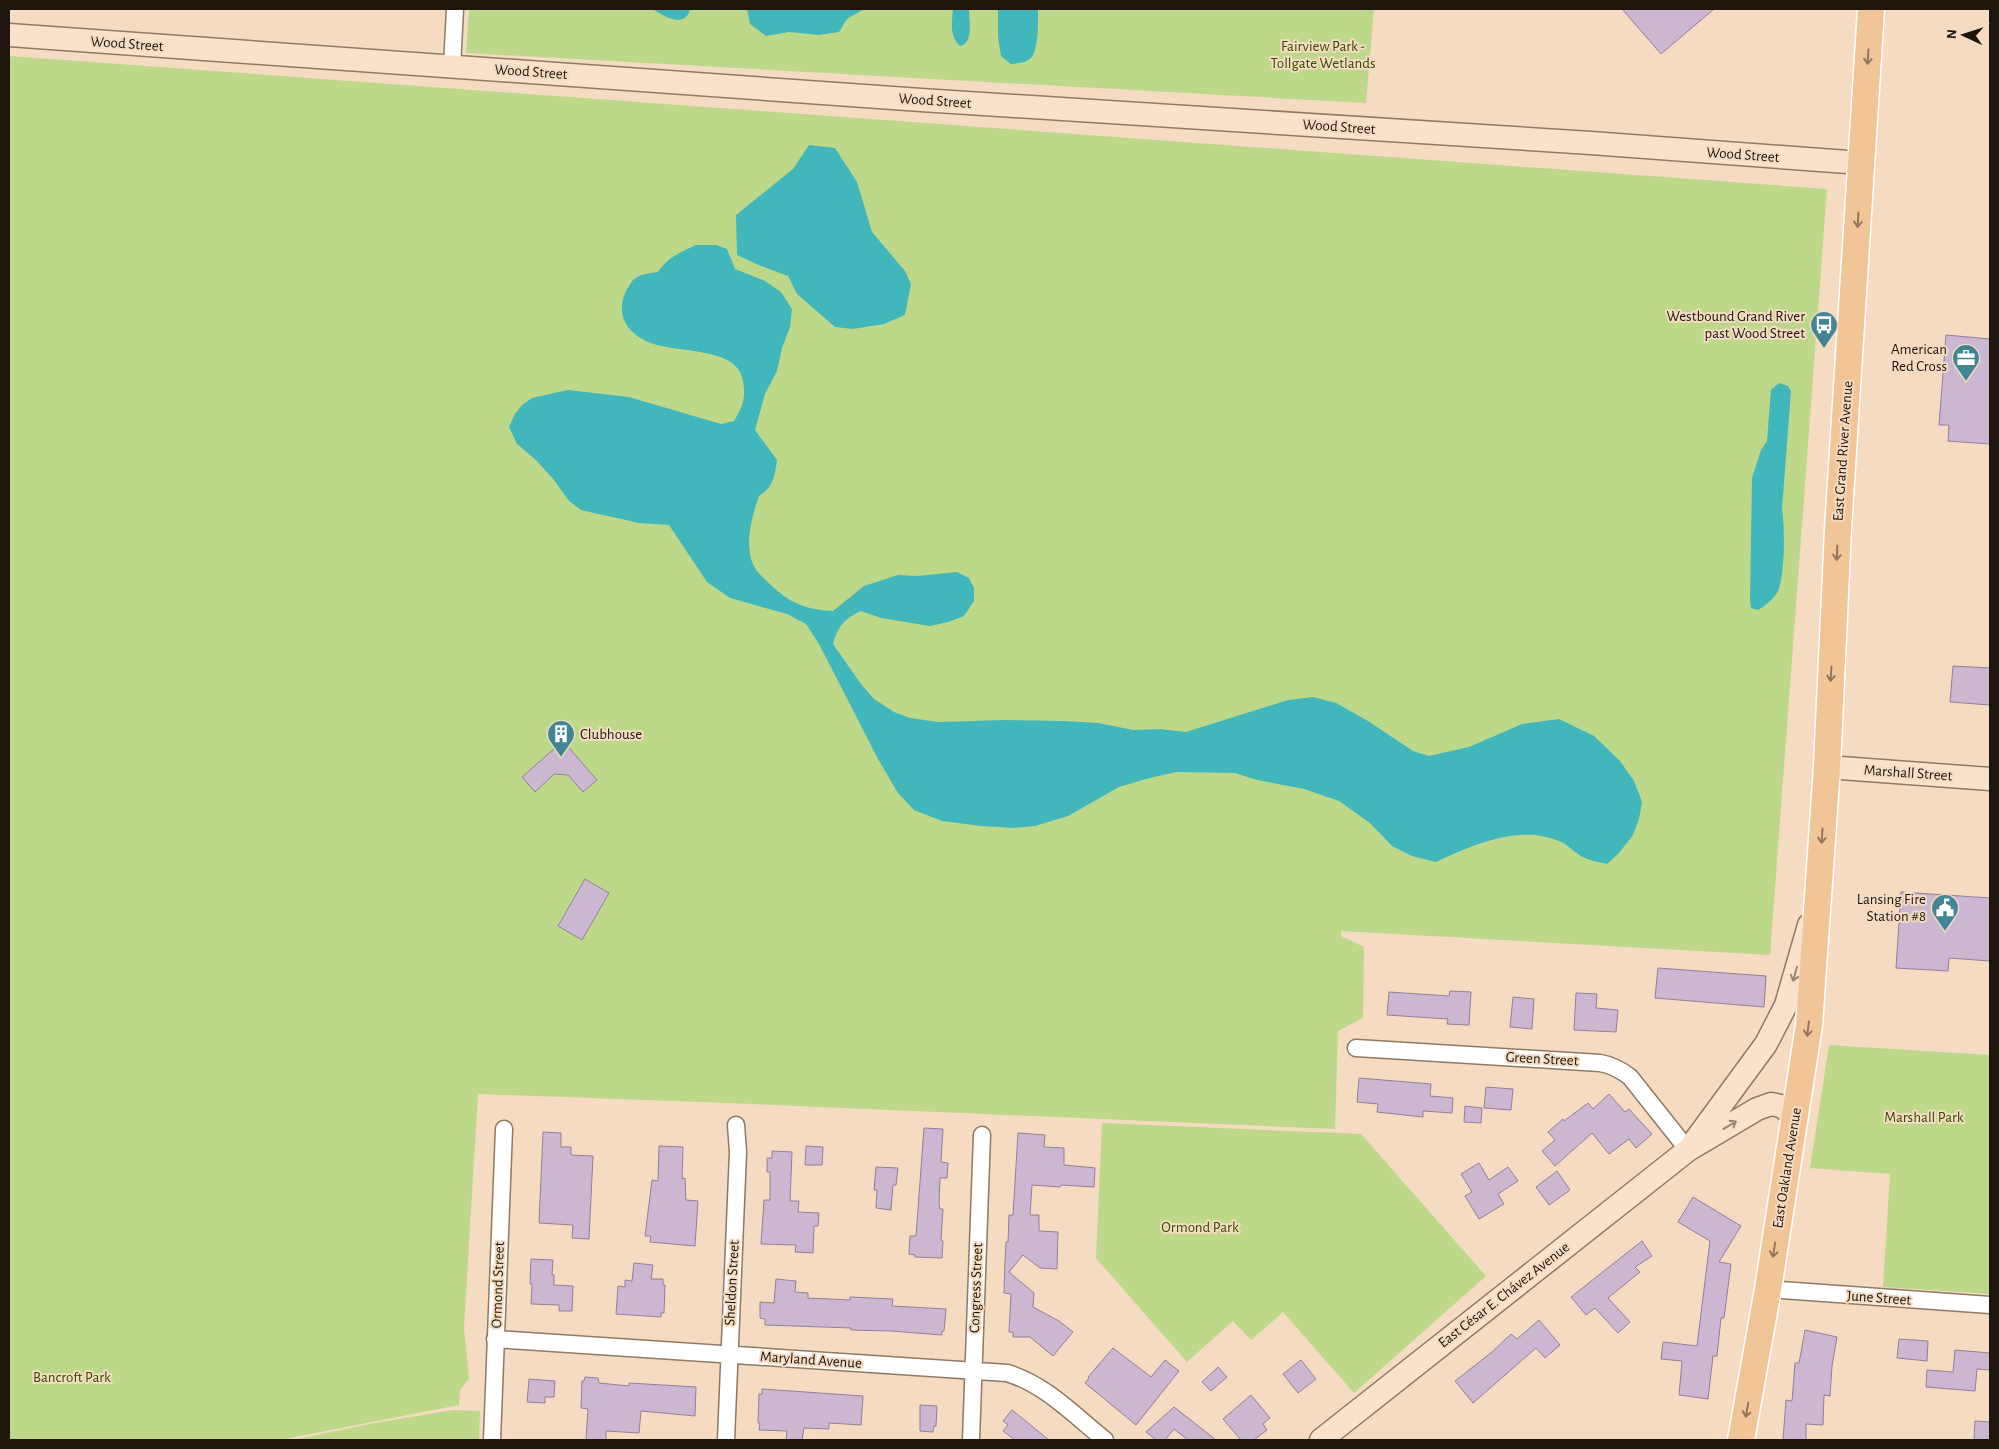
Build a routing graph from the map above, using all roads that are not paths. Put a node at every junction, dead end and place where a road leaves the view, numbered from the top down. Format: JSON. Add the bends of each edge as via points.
{"nodes":[{"id":1,"x":455,"y":9,"type":"edge"},
{"id":2,"x":1871,"y":9,"type":"edge"},
{"id":3,"x":9,"y":35,"type":"edge"},
{"id":4,"x":452,"y":67,"type":"junction"},
{"id":5,"x":1861,"y":163,"type":"junction"},
{"id":6,"x":1827,"y":767,"type":"junction"},
{"id":7,"x":1990,"y":779,"type":"edge"},
{"id":8,"x":1818,"y":893,"type":"junction"},
{"id":9,"x":1356,"y":1048,"type":"dead end"},
{"id":10,"x":1796,"y":1116,"type":"junction"},
{"id":11,"x":736,"y":1125,"type":"dead end"},
{"id":12,"x":504,"y":1129,"type":"dead end"},
{"id":13,"x":982,"y":1135,"type":"dead end"},
{"id":14,"x":1688,"y":1150,"type":"junction"},
{"id":15,"x":1768,"y":1290,"type":"junction"},
{"id":16,"x":1990,"y":1305,"type":"edge"},
{"id":17,"x":495,"y":1339,"type":"junction"},
{"id":18,"x":729,"y":1355,"type":"junction"},
{"id":19,"x":973,"y":1370,"type":"junction"},
{"id":20,"x":492,"y":1440,"type":"edge"},
{"id":21,"x":726,"y":1440,"type":"edge"},
{"id":22,"x":970,"y":1440,"type":"edge"},
{"id":23,"x":1105,"y":1440,"type":"edge"},
{"id":24,"x":1320,"y":1440,"type":"edge"},
{"id":25,"x":1741,"y":1440,"type":"edge"}],
"edges":[{"from":1,"to":4,"type":"street"},
{"from":2,"to":5,"type":"main road","name":"East Grand River Avenue","one_way":true},
{"from":3,"to":4,"type":"street","name":"Wood Street"},
{"from":4,"to":5,"type":"street","name":"Wood Street"},
{"from":5,"to":6,"type":"main road","name":"East Grand River Avenue","one_way":true},
{"from":6,"to":7,"type":"street","name":"Marshall Street"},
{"from":6,"to":8,"type":"main road","name":"East Grand River Avenue","one_way":true},
{"from":8,"to":10,"type":"main road","name":"East Oakland Avenue","one_way":true,"via":[[1809,1025]]},
{"from":8,"to":14,"type":"street","name":"East César E. Chávez Avenue","one_way":true,"via":[[1786,1005],[1766,1044]]},
{"from":9,"to":14,"type":"street","name":"Green Street","via":[[1610,1065],[1630,1077]]},
{"from":14,"to":10,"type":"street","name":"East César E. Chávez Avenue","one_way":true,"via":[[1756,1108],[1771,1104],[1781,1106]]},
{"from":10,"to":15,"type":"main road","name":"East Oakland Avenue","one_way":true},
{"from":11,"to":18,"type":"street","name":"Sheldon Street","via":[[738,1152]]},
{"from":12,"to":17,"type":"street","name":"Ormond Street"},
{"from":13,"to":19,"type":"street","name":"Congress Street"},
{"from":14,"to":24,"type":"street","name":"East César E. Chávez Avenue"},
{"from":15,"to":16,"type":"street","name":"June Street"},
{"from":15,"to":25,"type":"main road","name":"East Oakland Avenue","one_way":true},
{"from":17,"to":18,"type":"street","name":"Maryland Avenue"},
{"from":17,"to":20,"type":"street","name":"Ormond Street"},
{"from":18,"to":19,"type":"street","name":"Maryland Avenue"},
{"from":18,"to":21,"type":"street","name":"Sheldon Street"},
{"from":19,"to":22,"type":"street","name":"Congress Street"},
{"from":19,"to":23,"type":"street","name":"Maryland Avenue","via":[[1008,1373],[1036,1384]]}]}
